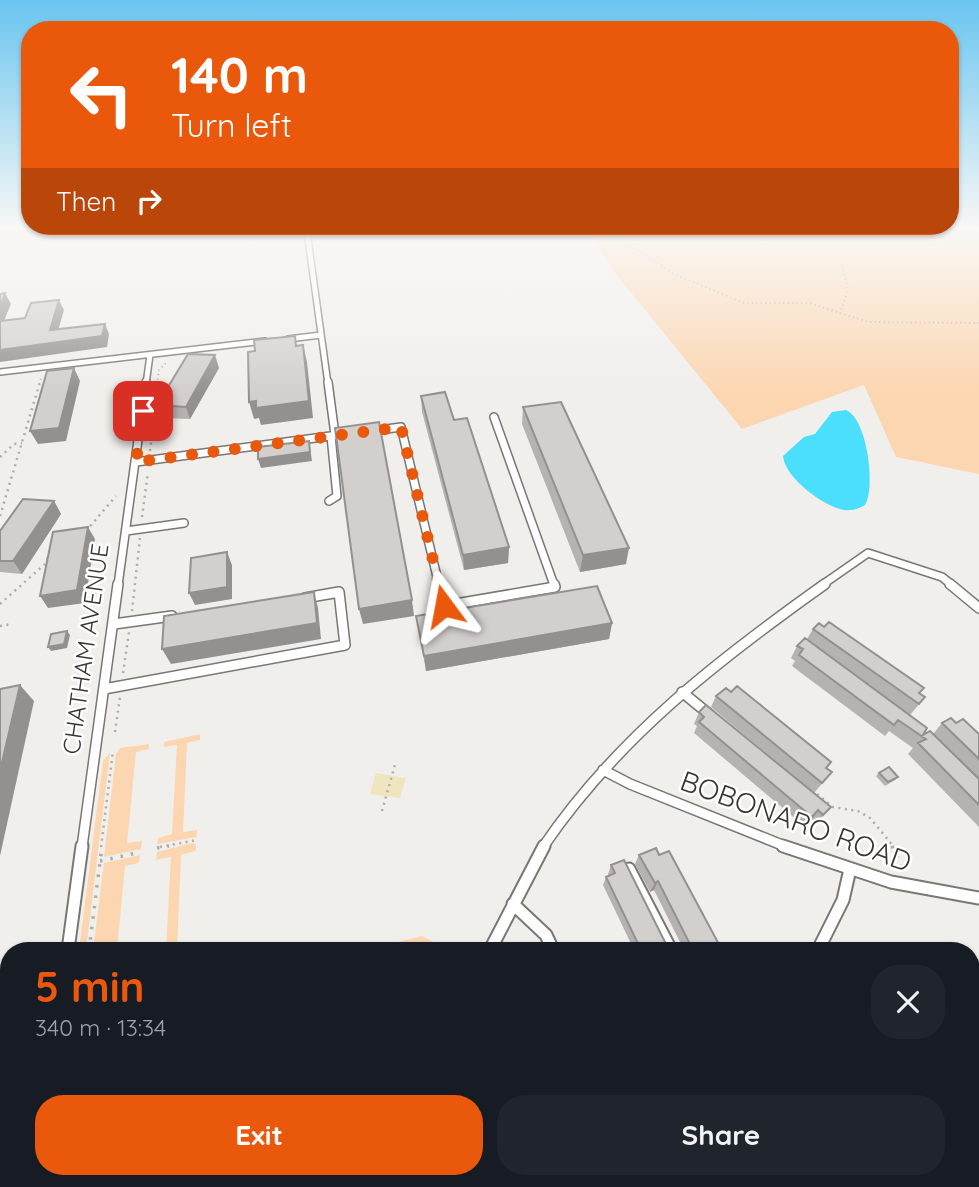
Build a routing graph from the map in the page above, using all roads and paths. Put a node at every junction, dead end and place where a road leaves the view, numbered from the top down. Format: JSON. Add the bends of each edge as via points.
{"nodes":[{"id":1,"x":314,"y":283,"type":"edge"},
{"id":2,"x":696,"y":283,"type":"edge"},
{"id":3,"x":848,"y":283,"type":"edge"},
{"id":4,"x":840,"y":314,"type":"junction"},
{"id":5,"x":979,"y":323,"type":"edge"},
{"id":6,"x":321,"y":335,"type":"junction"},
{"id":7,"x":281,"y":340,"type":"edge"},
{"id":8,"x":268,"y":341,"type":"edge"},
{"id":9,"x":150,"y":355,"type":"junction"},
{"id":10,"x":44,"y":367,"type":"junction"},
{"id":11,"x":0,"y":372,"type":"edge"},
{"id":12,"x":494,"y":416,"type":"dead end"},
{"id":13,"x":333,"y":436,"type":"junction"},
{"id":14,"x":22,"y":443,"type":"junction"},
{"id":15,"x":0,"y":457,"type":"edge"},
{"id":16,"x":136,"y":462,"type":"junction"},
{"id":17,"x":116,"y":496,"type":"dead end"},
{"id":18,"x":329,"y":501,"type":"dead end"},
{"id":19,"x":0,"y":516,"type":"edge"},
{"id":20,"x":184,"y":523,"type":"dead end"},
{"id":21,"x":126,"y":531,"type":"junction"},
{"id":22,"x":80,"y":538,"type":"edge"},
{"id":23,"x":51,"y":552,"type":"edge"},
{"id":24,"x":300,"y":599,"type":"edge"},
{"id":25,"x":0,"y":604,"type":"edge"},
{"id":26,"x":979,"y":608,"type":"edge"},
{"id":27,"x":184,"y":619,"type":"edge"},
{"id":28,"x":12,"y":624,"type":"dead end"},
{"id":29,"x":114,"y":624,"type":"junction"},
{"id":30,"x":0,"y":626,"type":"edge"},
{"id":31,"x":104,"y":689,"type":"junction"},
{"id":32,"x":682,"y":692,"type":"junction"},
{"id":33,"x":723,"y":726,"type":"edge"},
{"id":34,"x":113,"y":751,"type":"dead end"},
{"id":35,"x":396,"y":761,"type":"dead end"},
{"id":36,"x":603,"y":770,"type":"junction"},
{"id":37,"x":802,"y":782,"type":"edge"},
{"id":38,"x":382,"y":811,"type":"dead end"},
{"id":39,"x":197,"y":840,"type":"dead end"},
{"id":40,"x":157,"y":848,"type":"dead end"},
{"id":41,"x":141,"y":852,"type":"dead end"},
{"id":42,"x":100,"y":861,"type":"junction"},
{"id":43,"x":629,"y":869,"type":"edge"},
{"id":44,"x":850,"y":869,"type":"junction"},
{"id":45,"x":909,"y":887,"type":"junction"},
{"id":46,"x":979,"y":898,"type":"edge"},
{"id":47,"x":513,"y":904,"type":"junction"},
{"id":48,"x":69,"y":942,"type":"edge"},
{"id":49,"x":90,"y":942,"type":"edge"},
{"id":50,"x":494,"y":942,"type":"edge"},
{"id":51,"x":548,"y":942,"type":"edge"},
{"id":52,"x":667,"y":942,"type":"edge"},
{"id":53,"x":822,"y":942,"type":"edge"}],
"edges":[{"from":1,"to":6,"type":"lane"},
{"from":2,"to":4,"type":"path","via":[[747,303],[801,302]]},
{"from":3,"to":4,"type":"path","via":[[847,303]]},
{"from":4,"to":5,"type":"path","via":[[868,322]]},
{"from":6,"to":7,"type":"lane"},
{"from":6,"to":13,"type":"lane"},
{"from":8,"to":9,"type":"lane"},
{"from":9,"to":10,"type":"lane"},
{"from":9,"to":16,"type":"lane","name":"CHATHAM AVENUE"},
{"from":10,"to":11,"type":"lane"},
{"from":10,"to":14,"type":"path"},
{"from":12,"to":13,"type":"lane","via":[[555,587],[444,606],[401,427]]},
{"from":13,"to":16,"type":"lane"},
{"from":13,"to":18,"type":"lane","via":[[337,496]]},
{"from":14,"to":15,"type":"path"},
{"from":14,"to":19,"type":"path"},
{"from":16,"to":21,"type":"lane","name":"CHATHAM AVENUE"},
{"from":17,"to":22,"type":"path"},
{"from":20,"to":21,"type":"lane"},
{"from":21,"to":29,"type":"lane","name":"CHATHAM AVENUE"},
{"from":23,"to":25,"type":"path","via":[[45,564]]},
{"from":24,"to":31,"type":"lane","via":[[339,592],[345,645]]},
{"from":26,"to":32,"type":"lane","via":[[942,577],[868,553]]},
{"from":27,"to":29,"type":"lane","via":[[174,615]]},
{"from":28,"to":30,"type":"path"},
{"from":29,"to":31,"type":"lane","name":"CHATHAM AVENUE"},
{"from":31,"to":48,"type":"lane","name":"CHATHAM AVENUE"},
{"from":32,"to":33,"type":"lane"},
{"from":32,"to":36,"type":"lane"},
{"from":34,"to":42,"type":"path"},
{"from":35,"to":38,"type":"path"},
{"from":36,"to":44,"type":"lane","name":"BOBONARO ROAD"},
{"from":36,"to":47,"type":"lane","via":[[538,855]]},
{"from":37,"to":45,"type":"path","via":[[833,807],[858,811],[877,825],[896,850]]},
{"from":39,"to":40,"type":"path"},
{"from":41,"to":42,"type":"path"},
{"from":42,"to":49,"type":"path"},
{"from":43,"to":52,"type":"lane"},
{"from":44,"to":45,"type":"lane","name":"BOBONARO ROAD"},
{"from":44,"to":53,"type":"lane","via":[[843,900]]},
{"from":45,"to":46,"type":"lane","name":"BOBONARO ROAD"},
{"from":47,"to":50,"type":"lane"},
{"from":47,"to":51,"type":"lane"}]}
